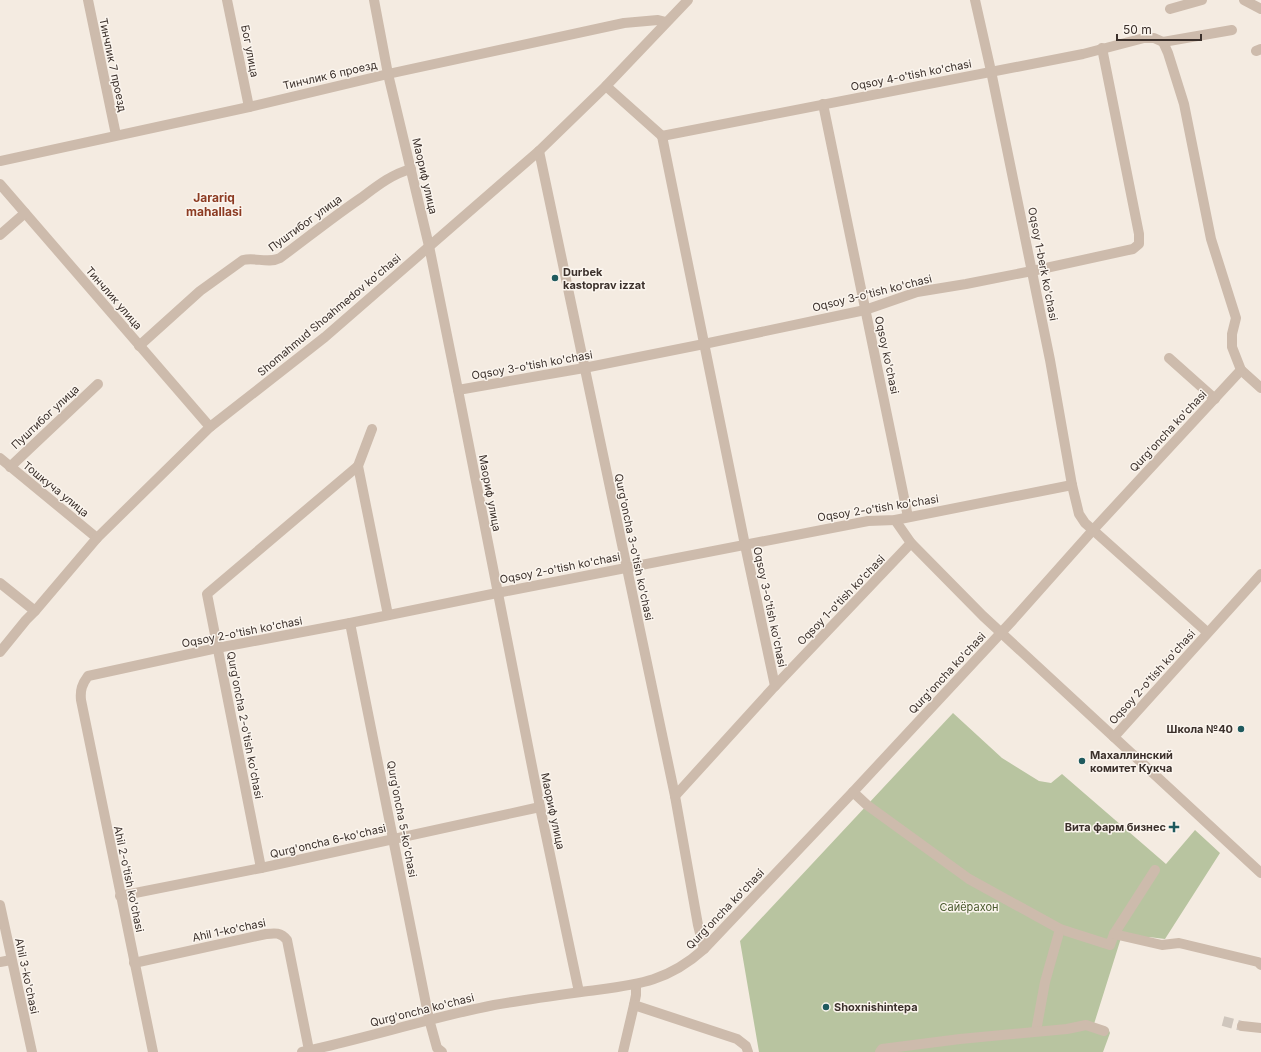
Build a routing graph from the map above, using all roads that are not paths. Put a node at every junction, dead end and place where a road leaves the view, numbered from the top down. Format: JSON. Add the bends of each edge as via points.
{"nodes":[{"id":1,"x":88,"y":0,"type":"edge"},
{"id":2,"x":227,"y":0,"type":"edge"},
{"id":3,"x":374,"y":0,"type":"edge"},
{"id":4,"x":688,"y":0,"type":"edge"},
{"id":5,"x":976,"y":0,"type":"edge"},
{"id":6,"x":1202,"y":0,"type":"edge"},
{"id":7,"x":1244,"y":0,"type":"edge"},
{"id":8,"x":1175,"y":5,"type":"edge"},
{"id":9,"x":1261,"y":9,"type":"edge"},
{"id":10,"x":666,"y":22,"type":"junction"},
{"id":11,"x":1232,"y":30,"type":"dead end"},
{"id":12,"x":1163,"y":42,"type":"junction"},
{"id":13,"x":1102,"y":48,"type":"junction"},
{"id":14,"x":991,"y":71,"type":"junction"},
{"id":15,"x":388,"y":74,"type":"junction"},
{"id":16,"x":606,"y":86,"type":"junction"},
{"id":17,"x":823,"y":104,"type":"junction"},
{"id":18,"x":249,"y":107,"type":"junction"},
{"id":19,"x":116,"y":135,"type":"junction"},
{"id":20,"x":662,"y":136,"type":"junction"},
{"id":21,"x":539,"y":151,"type":"junction"},
{"id":22,"x":0,"y":161,"type":"edge"},
{"id":23,"x":411,"y":169,"type":"junction"},
{"id":24,"x":0,"y":184,"type":"edge"},
{"id":25,"x":24,"y":213,"type":"junction"},
{"id":26,"x":0,"y":235,"type":"edge"},
{"id":27,"x":429,"y":246,"type":"junction"},
{"id":28,"x":1032,"y":271,"type":"junction"},
{"id":29,"x":865,"y":310,"type":"junction"},
{"id":30,"x":704,"y":344,"type":"junction"},
{"id":31,"x":139,"y":346,"type":"junction"},
{"id":32,"x":1169,"y":358,"type":"dead end"},
{"id":33,"x":584,"y":368,"type":"junction"},
{"id":34,"x":1241,"y":370,"type":"junction"},
{"id":35,"x":98,"y":384,"type":"dead end"},
{"id":36,"x":1261,"y":388,"type":"edge"},
{"id":37,"x":458,"y":390,"type":"junction"},
{"id":38,"x":1215,"y":399,"type":"junction"},
{"id":39,"x":210,"y":427,"type":"junction"},
{"id":40,"x":372,"y":429,"type":"dead end"},
{"id":41,"x":0,"y":458,"type":"edge"},
{"id":42,"x":358,"y":466,"type":"junction"},
{"id":43,"x":10,"y":468,"type":"junction"},
{"id":44,"x":1072,"y":485,"type":"junction"},
{"id":45,"x":908,"y":517,"type":"junction"},
{"id":46,"x":895,"y":520,"type":"junction"},
{"id":47,"x":1093,"y":530,"type":"junction"},
{"id":48,"x":97,"y":538,"type":"junction"},
{"id":49,"x":911,"y":543,"type":"junction"},
{"id":50,"x":745,"y":545,"type":"junction"},
{"id":51,"x":627,"y":568,"type":"junction"},
{"id":52,"x":1261,"y":574,"type":"edge"},
{"id":53,"x":0,"y":583,"type":"edge"},
{"id":54,"x":498,"y":593,"type":"junction"},
{"id":55,"x":35,"y":611,"type":"junction"},
{"id":56,"x":388,"y":616,"type":"junction"},
{"id":57,"x":350,"y":623,"type":"junction"},
{"id":58,"x":1001,"y":632,"type":"junction"},
{"id":59,"x":1207,"y":632,"type":"junction"},
{"id":60,"x":218,"y":648,"type":"junction"},
{"id":61,"x":0,"y":652,"type":"edge"},
{"id":62,"x":775,"y":686,"type":"junction"},
{"id":63,"x":82,"y":710,"type":"joint"},
{"id":64,"x":1114,"y":737,"type":"junction"},
{"id":65,"x":853,"y":792,"type":"junction"},
{"id":66,"x":675,"y":796,"type":"junction"},
{"id":67,"x":540,"y":807,"type":"junction"},
{"id":68,"x":394,"y":838,"type":"junction"},
{"id":69,"x":261,"y":868,"type":"junction"},
{"id":70,"x":1259,"y":868,"type":"edge"},
{"id":71,"x":1155,"y":870,"type":"dead end"},
{"id":72,"x":120,"y":896,"type":"junction"},
{"id":73,"x":0,"y":905,"type":"edge"},
{"id":74,"x":1060,"y":929,"type":"junction"},
{"id":75,"x":1114,"y":934,"type":"junction"},
{"id":76,"x":704,"y":949,"type":"junction"},
{"id":77,"x":12,"y":960,"type":"junction"},
{"id":78,"x":0,"y":962,"type":"edge"},
{"id":79,"x":134,"y":963,"type":"junction"},
{"id":80,"x":1261,"y":965,"type":"edge"},
{"id":81,"x":636,"y":985,"type":"junction"},
{"id":82,"x":579,"y":992,"type":"junction"},
{"id":83,"x":634,"y":1005,"type":"junction"},
{"id":84,"x":429,"y":1019,"type":"junction"},
{"id":85,"x":1242,"y":1026,"type":"tunnel mouth"},
{"id":86,"x":1261,"y":1028,"type":"edge"},
{"id":87,"x":1036,"y":1031,"type":"junction"},
{"id":88,"x":1104,"y":1031,"type":"dead end"},
{"id":89,"x":306,"y":1051,"type":"edge"},
{"id":90,"x":32,"y":1052,"type":"edge"},
{"id":91,"x":153,"y":1052,"type":"edge"},
{"id":92,"x":442,"y":1052,"type":"edge"},
{"id":93,"x":623,"y":1052,"type":"edge"},
{"id":94,"x":748,"y":1052,"type":"edge"},
{"id":95,"x":880,"y":1052,"type":"edge"}],
"edges":[{"from":1,"to":19,"type":"street","name":"Тинчлик 7 проезд"},
{"from":2,"to":18,"type":"street","name":"Бог улица"},
{"from":3,"to":15,"type":"street","name":"Маориф улица"},
{"from":4,"to":10,"type":"street","name":"Shomahmud Shoahmedov ko'chasi"},
{"from":5,"to":14,"type":"street","name":"Oqsoy 1-berk ko'chasi"},
{"from":6,"to":8,"type":"street"},
{"from":7,"to":9,"type":"street"},
{"from":10,"to":15,"type":"street","name":"Тинчлик 6 проезд","via":[[658,20],[624,23]]},
{"from":10,"to":16,"type":"street","name":"Shomahmud Shoahmedov ko'chasi"},
{"from":11,"to":12,"type":"street"},
{"from":12,"to":13,"type":"street","name":"Oqsoy 4-o'tish ko'chasi","via":[[1154,38],[1144,38]]},
{"from":12,"to":34,"type":"street","via":[[1184,104],[1212,239],[1236,318],[1232,347]]},
{"from":13,"to":14,"type":"street","name":"Oqsoy 4-o'tish ko'chasi","via":[[1083,54]]},
{"from":13,"to":28,"type":"street","name":"Oqsoy 3-o'tish ko'chasi","via":[[1139,244],[1133,249]]},
{"from":14,"to":17,"type":"street","name":"Oqsoy 4-o'tish ko'chasi"},
{"from":14,"to":28,"type":"street","name":"Oqsoy 1-berk ko'chasi"},
{"from":15,"to":18,"type":"street","name":"Тинчлик 6 проезд"},
{"from":15,"to":23,"type":"street","name":"Маориф улица"},
{"from":16,"to":20,"type":"street"},
{"from":16,"to":21,"type":"street","name":"Shomahmud Shoahmedov ko'chasi"},
{"from":17,"to":20,"type":"street","name":"Oqsoy 4-o'tish ko'chasi"},
{"from":17,"to":29,"type":"street","name":"Oqsoy ko'chasi"},
{"from":18,"to":19,"type":"street","name":"Тинчлик 6 проезд"},
{"from":19,"to":22,"type":"street","name":"Тинчлик 6 проезд"},
{"from":20,"to":30,"type":"street","name":"Oqsoy 3-o'tish ko'chasi"},
{"from":21,"to":27,"type":"street","name":"Shomahmud Shoahmedov ko'chasi"},
{"from":21,"to":33,"type":"street","name":"Qurg'oncha 3-o'tish ko'chasi"},
{"from":23,"to":27,"type":"street","name":"Маориф улица"},
{"from":23,"to":31,"type":"street","name":"Пуштибог улица","via":[[389,178],[280,258],[274,261],[249,258],[243,260],[200,291]]},
{"from":24,"to":25,"type":"street","name":"Тинчлик улица"},
{"from":25,"to":26,"type":"street"},
{"from":25,"to":31,"type":"street","name":"Тинчлик улица"},
{"from":27,"to":37,"type":"street","name":"Маориф улица"},
{"from":27,"to":39,"type":"street","name":"Shomahmud Shoahmedov ko'chasi","via":[[325,337]]},
{"from":28,"to":29,"type":"street","name":"Oqsoy 3-o'tish ko'chasi","via":[[916,292]]},
{"from":28,"to":44,"type":"street","name":"Oqsoy 1-berk ko'chasi"},
{"from":29,"to":30,"type":"street","name":"Oqsoy 3-o'tish ko'chasi"},
{"from":29,"to":45,"type":"street","name":"Oqsoy ko'chasi"},
{"from":30,"to":33,"type":"street","name":"Oqsoy 3-o'tish ko'chasi"},
{"from":30,"to":50,"type":"street","name":"Oqsoy 3-o'tish ko'chasi"},
{"from":31,"to":39,"type":"street","name":"Тинчлик улица"},
{"from":32,"to":38,"type":"street"},
{"from":33,"to":37,"type":"street","name":"Oqsoy 3-o'tish ko'chasi"},
{"from":33,"to":51,"type":"street","name":"Qurg'oncha 3-o'tish ko'chasi"},
{"from":34,"to":36,"type":"street"},
{"from":34,"to":38,"type":"street","name":"Qurg'oncha ko'chasi"},
{"from":35,"to":43,"type":"street","name":"Пуштибог улица"},
{"from":37,"to":54,"type":"street","name":"Маориф улица"},
{"from":38,"to":47,"type":"street","name":"Qurg'oncha ko'chasi"},
{"from":39,"to":48,"type":"street","name":"Shomahmud Shoahmedov ko'chasi"},
{"from":40,"to":42,"type":"street"},
{"from":41,"to":43,"type":"street","name":"Тошкуча улица"},
{"from":42,"to":56,"type":"street"},
{"from":42,"to":60,"type":"street","name":"Qurg'oncha 2-o'tish ko'chasi","via":[[207,594]]},
{"from":43,"to":48,"type":"street","name":"Тошкуча улица"},
{"from":44,"to":45,"type":"street","name":"Oqsoy 2-o'tish ko'chasi"},
{"from":44,"to":47,"type":"street","name":"Oqsoy 1-berk ko'chasi","via":[[1079,514]]},
{"from":45,"to":46,"type":"street","name":"Oqsoy 2-o'tish ko'chasi"},
{"from":46,"to":49,"type":"street"},
{"from":46,"to":50,"type":"street","name":"Oqsoy 2-o'tish ko'chasi","via":[[868,521]]},
{"from":47,"to":58,"type":"street","name":"Qurg'oncha ko'chasi"},
{"from":47,"to":59,"type":"street","name":"Oqsoy 2-o'tish ko'chasi"},
{"from":48,"to":55,"type":"street","name":"Shomahmud Shoahmedov ko'chasi"},
{"from":49,"to":58,"type":"street"},
{"from":49,"to":62,"type":"street","name":"Oqsoy 1-o'tish ko'chasi"},
{"from":50,"to":51,"type":"street","name":"Oqsoy 2-o'tish ko'chasi"},
{"from":50,"to":62,"type":"street","name":"Oqsoy 3-o'tish ko'chasi"},
{"from":51,"to":54,"type":"street","name":"Oqsoy 2-o'tish ko'chasi"},
{"from":51,"to":66,"type":"street","name":"Qurg'oncha 3-o'tish ko'chasi"},
{"from":52,"to":59,"type":"street","name":"Oqsoy 2-o'tish ko'chasi"},
{"from":53,"to":55,"type":"street"},
{"from":54,"to":56,"type":"street","name":"Oqsoy 2-o'tish ko'chasi"},
{"from":54,"to":67,"type":"street","name":"Маориф улица"},
{"from":55,"to":61,"type":"street","name":"Shomahmud Shoahmedov ko'chasi"},
{"from":56,"to":57,"type":"street","name":"Oqsoy 2-o'tish ko'chasi"},
{"from":57,"to":60,"type":"street","name":"Oqsoy 2-o'tish ko'chasi"},
{"from":57,"to":68,"type":"street","name":"Qurg'oncha 5-ko'chasi"},
{"from":58,"to":64,"type":"street","name":"Qurg'oncha ko'chasi"},
{"from":58,"to":65,"type":"street","name":"Qurg'oncha ko'chasi"},
{"from":59,"to":64,"type":"street","name":"Oqsoy 2-o'tish ko'chasi"},
{"from":60,"to":63,"type":"street","name":"Oqsoy 2-o'tish ko'chasi","via":[[88,676],[80,691]]},
{"from":60,"to":69,"type":"street","name":"Qurg'oncha 2-o'tish ko'chasi"},
{"from":62,"to":66,"type":"street","name":"Oqsoy 1-o'tish ko'chasi"},
{"from":63,"to":72,"type":"street","name":"Ahil 2-o'tish ko'chasi"},
{"from":64,"to":70,"type":"street","name":"Qurg'oncha ko'chasi"},
{"from":65,"to":74,"type":"street","via":[[968,879]]},
{"from":65,"to":76,"type":"street","name":"Qurg'oncha ko'chasi"},
{"from":66,"to":76,"type":"street","name":"Qurg'oncha 3-o'tish ko'chasi"},
{"from":67,"to":68,"type":"street","name":"Qurg'oncha 6-ko'chasi"},
{"from":67,"to":82,"type":"street","name":"Маориф улица"},
{"from":68,"to":69,"type":"street","name":"Qurg'oncha 6-ko'chasi"},
{"from":68,"to":84,"type":"street","name":"Qurg'oncha 5-ko'chasi"},
{"from":69,"to":72,"type":"street","name":"Qurg'oncha 6-ko'chasi"},
{"from":71,"to":75,"type":"street"},
{"from":72,"to":79,"type":"street","name":"Ahil 2-o'tish ko'chasi"},
{"from":73,"to":77,"type":"street","name":"Ahil 3-ko'chasi"},
{"from":74,"to":75,"type":"street","via":[[1110,945]]},
{"from":74,"to":87,"type":"street","via":[[1045,982]]},
{"from":75,"to":80,"type":"street","via":[[1162,945],[1179,943],[1258,962]]},
{"from":76,"to":81,"type":"street","name":"Qurg'oncha ko'chasi","via":[[673,972]]},
{"from":77,"to":78,"type":"street"},
{"from":77,"to":90,"type":"street","name":"Ahil 3-ko'chasi"},
{"from":79,"to":89,"type":"street","name":"Ahil 1-ko'chasi","via":[[266,934],[284,935],[287,940]]},
{"from":79,"to":91,"type":"street","name":"Ahil 2-o'tish ko'chasi"},
{"from":81,"to":82,"type":"street","name":"Qurg'oncha ko'chasi"},
{"from":81,"to":83,"type":"street"},
{"from":82,"to":84,"type":"street","name":"Qurg'oncha ko'chasi","via":[[495,1005]]},
{"from":83,"to":93,"type":"street"},
{"from":83,"to":94,"type":"street","via":[[736,1039],[746,1046]]},
{"from":84,"to":89,"type":"street","name":"Qurg'oncha ko'chasi"},
{"from":84,"to":92,"type":"street","name":"Qurg'oncha 5-ko'chasi","via":[[437,1048]]},
{"from":85,"to":86,"type":"street"},
{"from":87,"to":88,"type":"street","via":[[1086,1026]]},
{"from":87,"to":95,"type":"street","via":[[882,1049]]}]}
